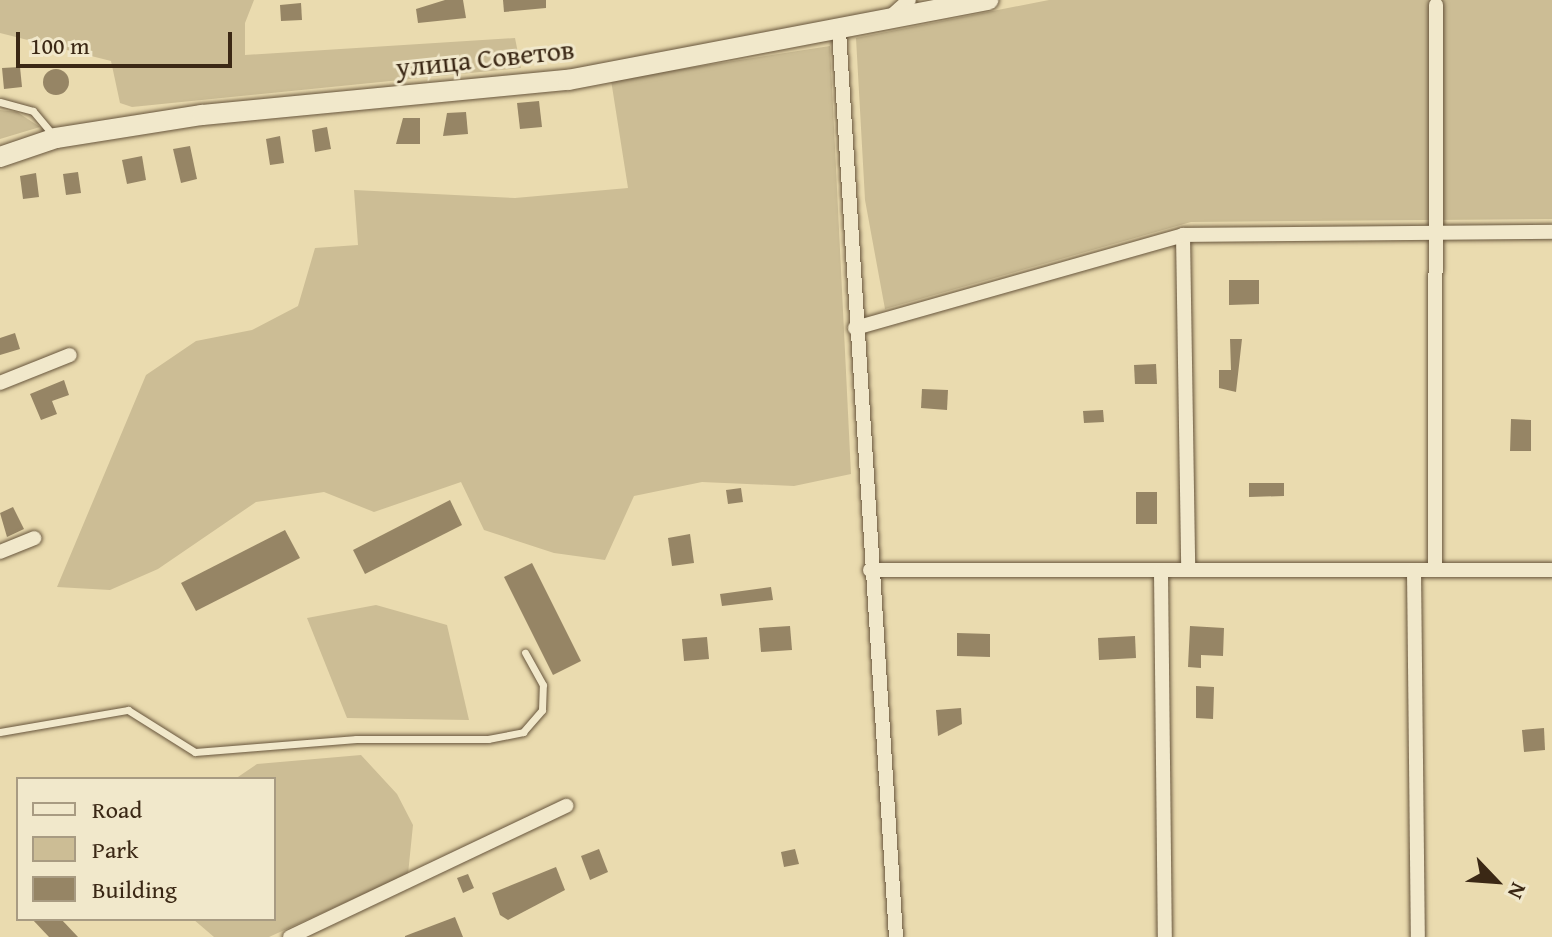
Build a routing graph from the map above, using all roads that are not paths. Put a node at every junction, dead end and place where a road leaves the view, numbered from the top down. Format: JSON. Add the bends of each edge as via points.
{"nodes":[{"id":1,"x":909,"y":0,"type":"edge"},
{"id":2,"x":988,"y":0,"type":"edge"},
{"id":3,"x":1436,"y":5,"type":"dead end"},
{"id":4,"x":882,"y":25,"type":"junction"},
{"id":5,"x":839,"y":31,"type":"junction"},
{"id":6,"x":0,"y":102,"type":"edge"},
{"id":7,"x":56,"y":138,"type":"junction"},
{"id":8,"x":0,"y":157,"type":"edge"},
{"id":9,"x":1436,"y":231,"type":"junction"},
{"id":10,"x":1552,"y":232,"type":"edge"},
{"id":11,"x":1183,"y":235,"type":"junction"},
{"id":12,"x":855,"y":328,"type":"junction"},
{"id":13,"x":70,"y":355,"type":"dead end"},
{"id":14,"x":0,"y":383,"type":"edge"},
{"id":15,"x":34,"y":538,"type":"dead end"},
{"id":16,"x":0,"y":552,"type":"edge"},
{"id":17,"x":870,"y":570,"type":"junction"},
{"id":18,"x":1188,"y":570,"type":"junction"},
{"id":19,"x":1414,"y":570,"type":"junction"},
{"id":20,"x":1435,"y":570,"type":"junction"},
{"id":21,"x":1552,"y":570,"type":"edge"},
{"id":22,"x":1161,"y":571,"type":"junction"},
{"id":23,"x":525,"y":653,"type":"dead end"},
{"id":24,"x":0,"y":732,"type":"edge"},
{"id":25,"x":566,"y":806,"type":"dead end"},
{"id":26,"x":290,"y":937,"type":"edge"},
{"id":27,"x":896,"y":937,"type":"edge"},
{"id":28,"x":1165,"y":937,"type":"edge"},
{"id":29,"x":1418,"y":937,"type":"edge"}],
"edges":[{"from":1,"to":4,"type":"street"},
{"from":2,"to":4,"type":"main road","name":"улица Советов"},
{"from":3,"to":9,"type":"street"},
{"from":4,"to":5,"type":"main road","name":"улица Советов"},
{"from":5,"to":7,"type":"main road","name":"улица Советов","via":[[568,80],[202,115]]},
{"from":5,"to":12,"type":"street"},
{"from":6,"to":7,"type":"lane","via":[[33,111]]},
{"from":7,"to":8,"type":"main road","name":"улица Советов"},
{"from":9,"to":10,"type":"street"},
{"from":9,"to":11,"type":"street"},
{"from":9,"to":20,"type":"street"},
{"from":11,"to":12,"type":"street"},
{"from":11,"to":18,"type":"street"},
{"from":12,"to":17,"type":"street"},
{"from":13,"to":14,"type":"street"},
{"from":15,"to":16,"type":"street"},
{"from":17,"to":22,"type":"street"},
{"from":17,"to":27,"type":"street"},
{"from":18,"to":19,"type":"street"},
{"from":18,"to":22,"type":"street"},
{"from":19,"to":20,"type":"street"},
{"from":19,"to":29,"type":"street"},
{"from":20,"to":21,"type":"street"},
{"from":22,"to":28,"type":"street"},
{"from":23,"to":24,"type":"lane","via":[[543,685],[542,710],[523,732],[488,739],[356,739],[195,752],[128,710]]},
{"from":25,"to":26,"type":"street"}]}
